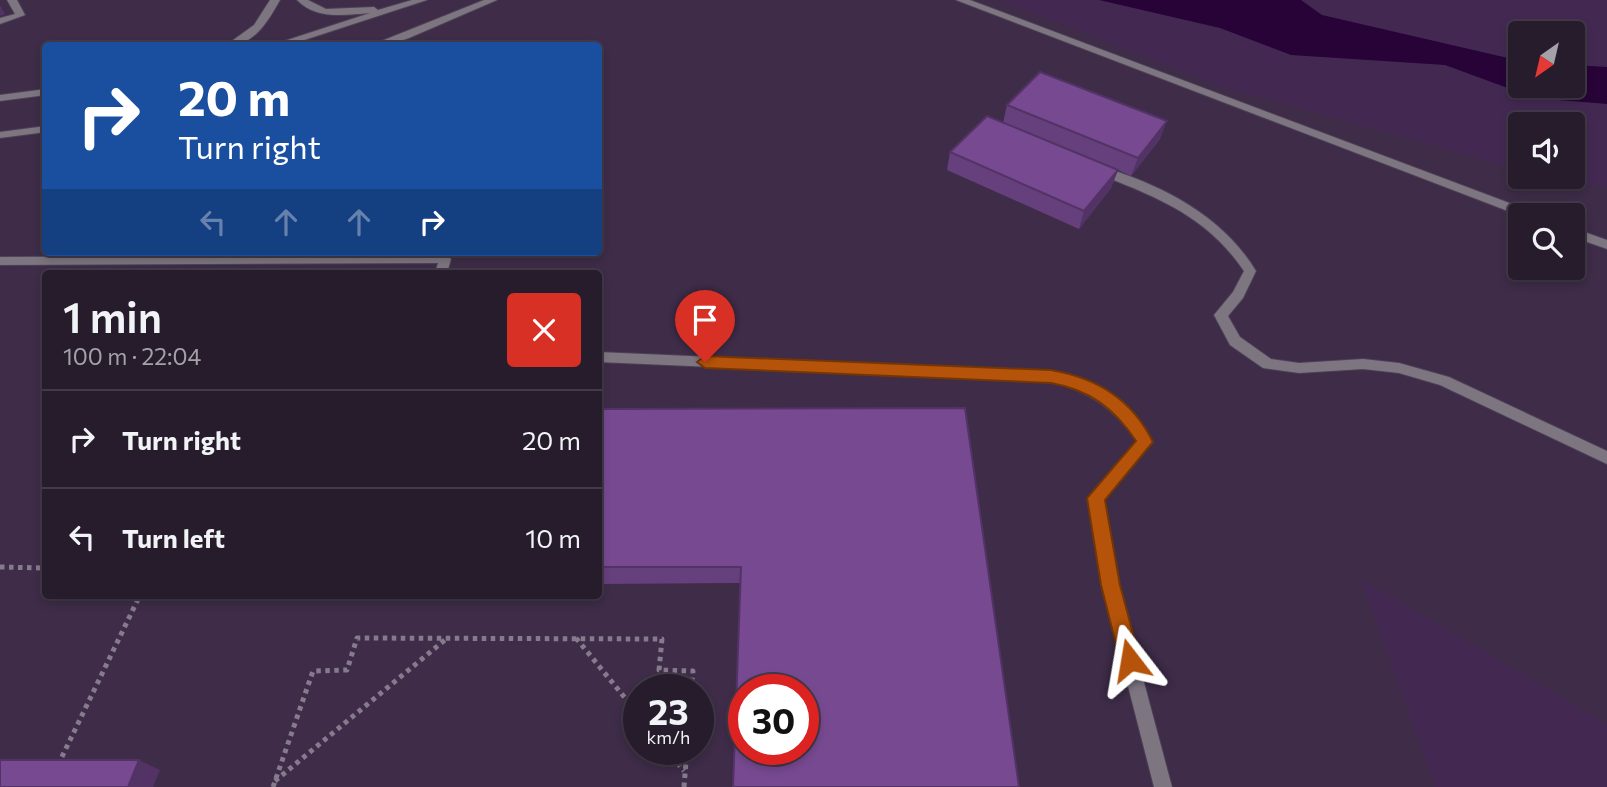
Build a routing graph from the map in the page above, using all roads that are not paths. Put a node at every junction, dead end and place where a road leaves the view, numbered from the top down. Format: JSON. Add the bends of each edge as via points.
{"nodes":[{"id":1,"x":12,"y":0,"type":"edge"},
{"id":2,"x":275,"y":0,"type":"edge"},
{"id":3,"x":302,"y":0,"type":"edge"},
{"id":4,"x":422,"y":0,"type":"edge"},
{"id":5,"x":492,"y":0,"type":"edge"},
{"id":6,"x":961,"y":0,"type":"edge"},
{"id":7,"x":394,"y":10,"type":"junction"},
{"id":8,"x":0,"y":21,"type":"edge"},
{"id":9,"x":239,"y":42,"type":"edge"},
{"id":10,"x":287,"y":42,"type":"edge"},
{"id":11,"x":387,"y":42,"type":"edge"},
{"id":12,"x":42,"y":93,"type":"edge"},
{"id":13,"x":0,"y":98,"type":"edge"},
{"id":14,"x":42,"y":130,"type":"edge"},
{"id":15,"x":0,"y":135,"type":"edge"},
{"id":16,"x":1088,"y":165,"type":"edge"},
{"id":17,"x":1508,"y":207,"type":"edge"},
{"id":18,"x":1585,"y":237,"type":"edge"},
{"id":19,"x":1607,"y":245,"type":"edge"},
{"id":20,"x":150,"y":260,"type":"junction"},
{"id":21,"x":0,"y":261,"type":"edge"},
{"id":22,"x":145,"y":270,"type":"edge"},
{"id":23,"x":442,"y":270,"type":"edge"},
{"id":24,"x":602,"y":357,"type":"edge"},
{"id":25,"x":1607,"y":458,"type":"edge"},
{"id":26,"x":1163,"y":787,"type":"edge"}],
"edges":[{"from":1,"to":8,"type":"street","via":[[20,15]]},
{"from":2,"to":9,"type":"street","via":[[259,28]]},
{"from":3,"to":7,"type":"street","via":[[327,12]]},
{"from":4,"to":7,"type":"street"},
{"from":5,"to":11,"type":"street"},
{"from":6,"to":17,"type":"street"},
{"from":7,"to":10,"type":"street"},
{"from":12,"to":13,"type":"street"},
{"from":14,"to":15,"type":"street"},
{"from":16,"to":25,"type":"street","via":[[1186,205],[1235,246],[1251,271],[1221,315],[1235,341],[1268,364],[1399,368],[1433,378]]},
{"from":18,"to":19,"type":"street"},
{"from":20,"to":21,"type":"street"},
{"from":20,"to":22,"type":"street"},
{"from":20,"to":23,"type":"street","via":[[444,259]]},
{"from":24,"to":26,"type":"street","via":[[1051,377],[1075,381],[1111,400],[1145,442],[1096,498],[1111,585]]}]}
